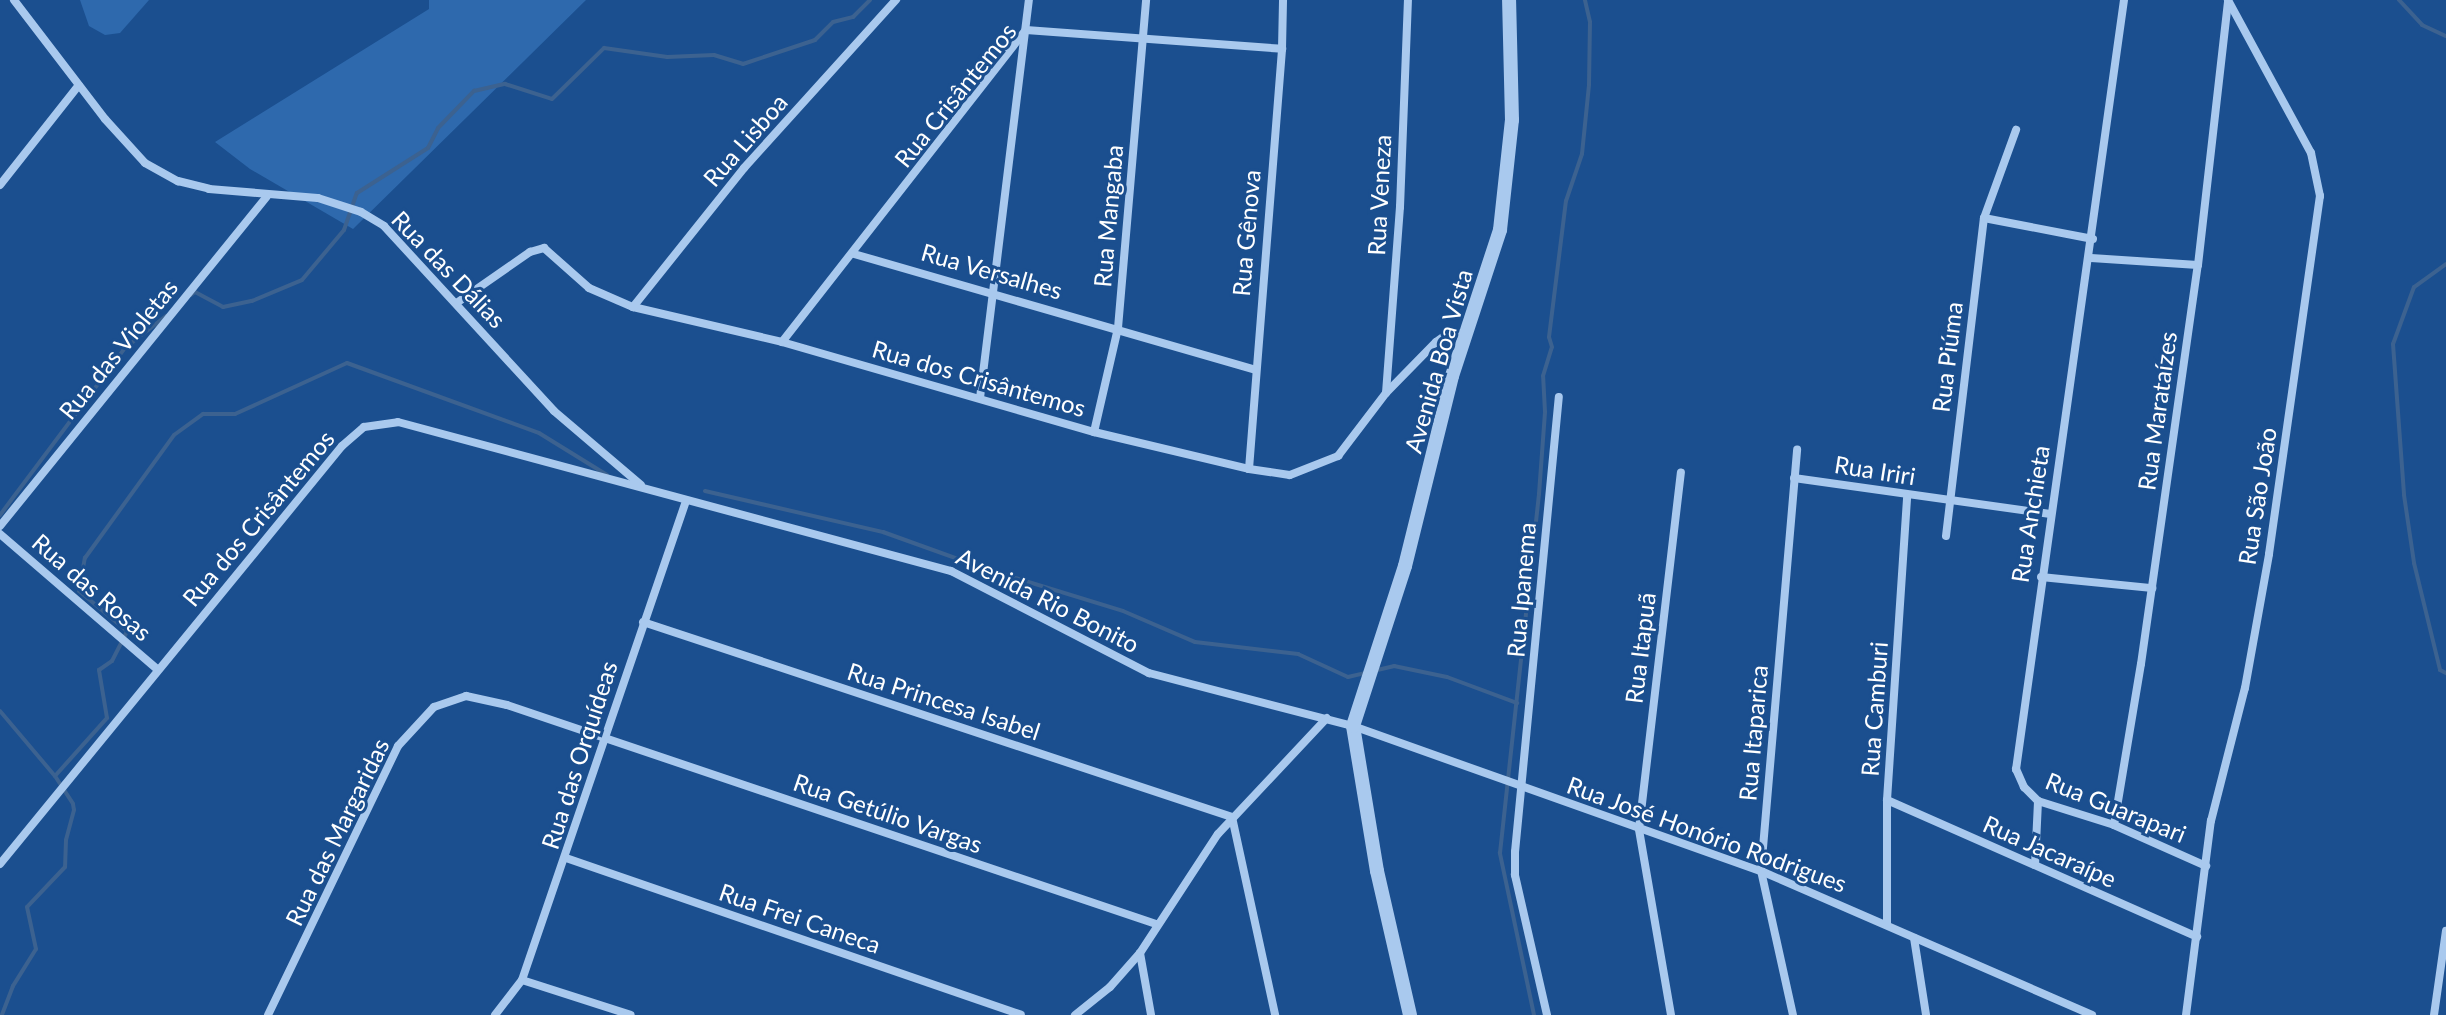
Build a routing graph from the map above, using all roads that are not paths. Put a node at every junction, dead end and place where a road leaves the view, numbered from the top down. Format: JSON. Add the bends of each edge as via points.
{"nodes":[{"id":1,"x":14,"y":0,"type":"edge"},
{"id":2,"x":1029,"y":0,"type":"edge"},
{"id":3,"x":1146,"y":0,"type":"edge"},
{"id":4,"x":1283,"y":0,"type":"edge"},
{"id":5,"x":1408,"y":0,"type":"edge"},
{"id":6,"x":1509,"y":0,"type":"edge"},
{"id":7,"x":2124,"y":0,"type":"edge"},
{"id":8,"x":2228,"y":0,"type":"edge"},
{"id":9,"x":894,"y":2,"type":"edge"},
{"id":10,"x":1026,"y":30,"type":"junction"},
{"id":11,"x":1144,"y":37,"type":"junction"},
{"id":12,"x":1282,"y":49,"type":"junction"},
{"id":13,"x":79,"y":85,"type":"junction"},
{"id":14,"x":2016,"y":130,"type":"dead end"},
{"id":15,"x":0,"y":185,"type":"edge"},
{"id":16,"x":267,"y":196,"type":"junction"},
{"id":17,"x":1984,"y":218,"type":"junction"},
{"id":18,"x":2093,"y":239,"type":"junction"},
{"id":19,"x":854,"y":254,"type":"junction"},
{"id":20,"x":2091,"y":258,"type":"junction"},
{"id":21,"x":2198,"y":265,"type":"junction"},
{"id":22,"x":992,"y":291,"type":"junction"},
{"id":23,"x":458,"y":302,"type":"junction"},
{"id":24,"x":633,"y":307,"type":"junction"},
{"id":25,"x":1118,"y":328,"type":"junction"},
{"id":26,"x":1468,"y":332,"type":"junction"},
{"id":27,"x":782,"y":342,"type":"junction"},
{"id":28,"x":1256,"y":370,"type":"junction"},
{"id":29,"x":1386,"y":393,"type":"junction"},
{"id":30,"x":1559,"y":397,"type":"dead end"},
{"id":31,"x":980,"y":398,"type":"junction"},
{"id":32,"x":1094,"y":432,"type":"junction"},
{"id":33,"x":1797,"y":450,"type":"dead end"},
{"id":34,"x":1249,"y":469,"type":"junction"},
{"id":35,"x":1681,"y":472,"type":"dead end"},
{"id":36,"x":1794,"y":478,"type":"junction"},
{"id":37,"x":647,"y":490,"type":"junction"},
{"id":38,"x":1907,"y":496,"type":"junction"},
{"id":39,"x":682,"y":499,"type":"junction"},
{"id":40,"x":1951,"y":501,"type":"junction"},
{"id":41,"x":2050,"y":514,"type":"junction"},
{"id":42,"x":0,"y":526,"type":"edge"},
{"id":43,"x":0,"y":534,"type":"edge"},
{"id":44,"x":1946,"y":536,"type":"dead end"},
{"id":45,"x":2041,"y":577,"type":"junction"},
{"id":46,"x":2152,"y":588,"type":"junction"},
{"id":47,"x":643,"y":622,"type":"junction"},
{"id":48,"x":158,"y":670,"type":"junction"},
{"id":49,"x":1327,"y":718,"type":"junction"},
{"id":50,"x":1353,"y":726,"type":"junction"},
{"id":51,"x":607,"y":740,"type":"junction"},
{"id":52,"x":2019,"y":776,"type":"joint"},
{"id":53,"x":1522,"y":788,"type":"junction"},
{"id":54,"x":1887,"y":800,"type":"junction"},
{"id":55,"x":2038,"y":801,"type":"junction"},
{"id":56,"x":1232,"y":817,"type":"junction"},
{"id":57,"x":2114,"y":825,"type":"junction"},
{"id":58,"x":1639,"y":829,"type":"junction"},
{"id":59,"x":566,"y":858,"type":"junction"},
{"id":60,"x":0,"y":864,"type":"edge"},
{"id":61,"x":2035,"y":865,"type":"junction"},
{"id":62,"x":2206,"y":866,"type":"junction"},
{"id":63,"x":1761,"y":871,"type":"junction"},
{"id":64,"x":1156,"y":924,"type":"junction"},
{"id":65,"x":1887,"y":925,"type":"junction"},
{"id":66,"x":2446,"y":931,"type":"edge"},
{"id":67,"x":2197,"y":937,"type":"junction"},
{"id":68,"x":1914,"y":938,"type":"junction"},
{"id":69,"x":1140,"y":953,"type":"junction"},
{"id":70,"x":522,"y":980,"type":"junction"},
{"id":71,"x":2087,"y":1014,"type":"edge"},
{"id":72,"x":268,"y":1015,"type":"edge"},
{"id":73,"x":495,"y":1015,"type":"edge"},
{"id":74,"x":631,"y":1015,"type":"edge"},
{"id":75,"x":1021,"y":1015,"type":"edge"},
{"id":76,"x":1075,"y":1015,"type":"edge"},
{"id":77,"x":1151,"y":1015,"type":"edge"},
{"id":78,"x":1275,"y":1015,"type":"edge"},
{"id":79,"x":1410,"y":1015,"type":"edge"},
{"id":80,"x":1547,"y":1015,"type":"edge"},
{"id":81,"x":1671,"y":1015,"type":"edge"},
{"id":82,"x":1793,"y":1015,"type":"edge"},
{"id":83,"x":1926,"y":1015,"type":"edge"},
{"id":84,"x":2186,"y":1015,"type":"edge"},
{"id":85,"x":2434,"y":1015,"type":"edge"}],
"edges":[{"from":1,"to":13,"type":"street","name":"Rua das Dálias"},
{"from":2,"to":10,"type":"street"},
{"from":3,"to":11,"type":"street","name":"Rua Mangaba"},
{"from":4,"to":12,"type":"street","name":"Rua Gênova"},
{"from":5,"to":29,"type":"street","name":"Rua Veneza"},
{"from":6,"to":26,"type":"street","name":"Avenida Boa Vista","via":[[1509,167],[1500,230]]},
{"from":7,"to":18,"type":"street","name":"Rua Anchieta"},
{"from":8,"to":21,"type":"street","name":"Rua Marataízes"},
{"from":8,"to":62,"type":"street","name":"Rua São João","via":[[2311,153],[2320,196],[2269,554],[2245,688],[2211,821]]},
{"from":9,"to":24,"type":"street","name":"Rua Lisboa","via":[[744,168]]},
{"from":10,"to":11,"type":"street","name":"Rua Crisântemos"},
{"from":10,"to":19,"type":"street","name":"Rua Crisântemos"},
{"from":10,"to":22,"type":"street"},
{"from":11,"to":12,"type":"street","name":"Rua Crisântemos"},
{"from":11,"to":25,"type":"street","name":"Rua Mangaba"},
{"from":12,"to":28,"type":"street","name":"Rua Gênova"},
{"from":13,"to":15,"type":"street"},
{"from":13,"to":16,"type":"street","name":"Rua das Dálias","via":[[129,148],[161,174],[209,189]]},
{"from":14,"to":17,"type":"street","name":"Rua Piúma"},
{"from":16,"to":23,"type":"street","name":"Rua das Dálias","via":[[318,198],[361,212],[405,245]]},
{"from":16,"to":42,"type":"street","name":"Rua das Violetas"},
{"from":17,"to":18,"type":"street"},
{"from":17,"to":40,"type":"street","name":"Rua Piúma"},
{"from":18,"to":20,"type":"street","name":"Rua Anchieta"},
{"from":19,"to":22,"type":"street","name":"Rua Versalhes"},
{"from":19,"to":27,"type":"street","name":"Rua Crisântemos"},
{"from":20,"to":21,"type":"street"},
{"from":20,"to":41,"type":"street","name":"Rua Anchieta"},
{"from":21,"to":46,"type":"street","name":"Rua Marataízes"},
{"from":22,"to":25,"type":"street","name":"Rua Versalhes"},
{"from":22,"to":31,"type":"street"},
{"from":23,"to":24,"type":"street","name":"Rua dos Crisântemos","via":[[530,252],[544,248],[589,288]]},
{"from":23,"to":37,"type":"street","name":"Rua das Dálias","via":[[554,411]]},
{"from":24,"to":27,"type":"street","name":"Rua dos Crisântemos"},
{"from":25,"to":28,"type":"street","name":"Rua Versalhes"},
{"from":25,"to":32,"type":"street","name":"Rua Mangaba"},
{"from":26,"to":29,"type":"street","name":"Rua dos Crisântemos","via":[[1446,335]]},
{"from":26,"to":50,"type":"street","name":"Avenida Boa Vista","via":[[1452,376],[1405,566]]},
{"from":27,"to":31,"type":"street","name":"Rua dos Crisântemos"},
{"from":28,"to":34,"type":"street","name":"Rua Gênova"},
{"from":29,"to":34,"type":"street","name":"Rua dos Crisântemos","via":[[1350,444],[1325,464],[1290,475]]},
{"from":30,"to":53,"type":"street","name":"Rua Ipanema"},
{"from":31,"to":32,"type":"street","name":"Rua dos Crisântemos"},
{"from":32,"to":34,"type":"street","name":"Rua dos Crisântemos"},
{"from":33,"to":36,"type":"street","name":"Rua Itaparica"},
{"from":35,"to":58,"type":"street","name":"Rua Itapuã"},
{"from":36,"to":38,"type":"street","name":"Rua Iriri"},
{"from":36,"to":63,"type":"street","name":"Rua Itaparica"},
{"from":37,"to":39,"type":"street","name":"Rua dos Crisântemos"},
{"from":37,"to":48,"type":"street","name":"Rua dos Crisântemos","via":[[398,422],[364,427],[342,446]]},
{"from":38,"to":40,"type":"street","name":"Rua Iriri"},
{"from":38,"to":54,"type":"street","name":"Rua Camburi"},
{"from":39,"to":47,"type":"street","name":"Rua das Orquídeas"},
{"from":39,"to":49,"type":"street","name":"Avenida Rio Bonito","via":[[951,571],[1149,673]]},
{"from":40,"to":41,"type":"street"},
{"from":40,"to":44,"type":"street","name":"Rua Piúma"},
{"from":41,"to":45,"type":"street","name":"Rua Anchieta"},
{"from":43,"to":48,"type":"street","name":"Rua das Rosas"},
{"from":45,"to":46,"type":"street"},
{"from":45,"to":52,"type":"street","name":"Rua Anchieta","via":[[2016,761]]},
{"from":46,"to":57,"type":"street","name":"Rua Marataízes"},
{"from":47,"to":51,"type":"street","name":"Rua das Orquídeas"},
{"from":47,"to":56,"type":"street","name":"Rua Princesa Isabel"},
{"from":48,"to":60,"type":"street","name":"Rua dos Crisântemos"},
{"from":49,"to":50,"type":"street","name":"Avenida Rio Bonito"},
{"from":49,"to":56,"type":"street"},
{"from":50,"to":53,"type":"street","name":"Rua José Honório Rodrigues"},
{"from":50,"to":79,"type":"street"},
{"from":51,"to":59,"type":"street","name":"Rua das Orquídeas"},
{"from":51,"to":64,"type":"street","name":"Rua Getúlio Vargas"},
{"from":51,"to":72,"type":"street","name":"Rua das Margaridas","via":[[481,698],[452,698],[434,707],[398,746]]},
{"from":52,"to":55,"type":"street","name":"Rua Guarapari"},
{"from":53,"to":58,"type":"street","name":"Rua José Honório Rodrigues"},
{"from":53,"to":80,"type":"street","name":"Rua Ipanema","via":[[1515,875]]},
{"from":54,"to":61,"type":"street","name":"Rua Jacaraípe"},
{"from":54,"to":65,"type":"street","name":"Rua Camburi"},
{"from":55,"to":57,"type":"street","name":"Rua Guarapari"},
{"from":55,"to":61,"type":"street"},
{"from":56,"to":64,"type":"street"},
{"from":56,"to":78,"type":"street"},
{"from":57,"to":62,"type":"street","name":"Rua Guarapari"},
{"from":58,"to":63,"type":"street","name":"Rua José Honório Rodrigues"},
{"from":58,"to":81,"type":"street"},
{"from":59,"to":70,"type":"street","name":"Rua das Orquídeas"},
{"from":59,"to":75,"type":"street","name":"Rua Frei Caneca"},
{"from":61,"to":67,"type":"street","name":"Rua Jacaraípe"},
{"from":62,"to":67,"type":"street","name":"Rua São João"},
{"from":63,"to":65,"type":"street","name":"Rua José Honório Rodrigues"},
{"from":63,"to":82,"type":"street","name":"Rua Itaparica"},
{"from":64,"to":69,"type":"street"},
{"from":65,"to":68,"type":"street","name":"Rua José Honório Rodrigues"},
{"from":66,"to":85,"type":"street"},
{"from":67,"to":84,"type":"street","name":"Rua São João"},
{"from":68,"to":71,"type":"street","name":"Rua José Honório Rodrigues"},
{"from":68,"to":83,"type":"street"},
{"from":69,"to":76,"type":"street"},
{"from":69,"to":77,"type":"street"},
{"from":70,"to":73,"type":"street","name":"Rua das Orquídeas"},
{"from":70,"to":74,"type":"street"}]}
